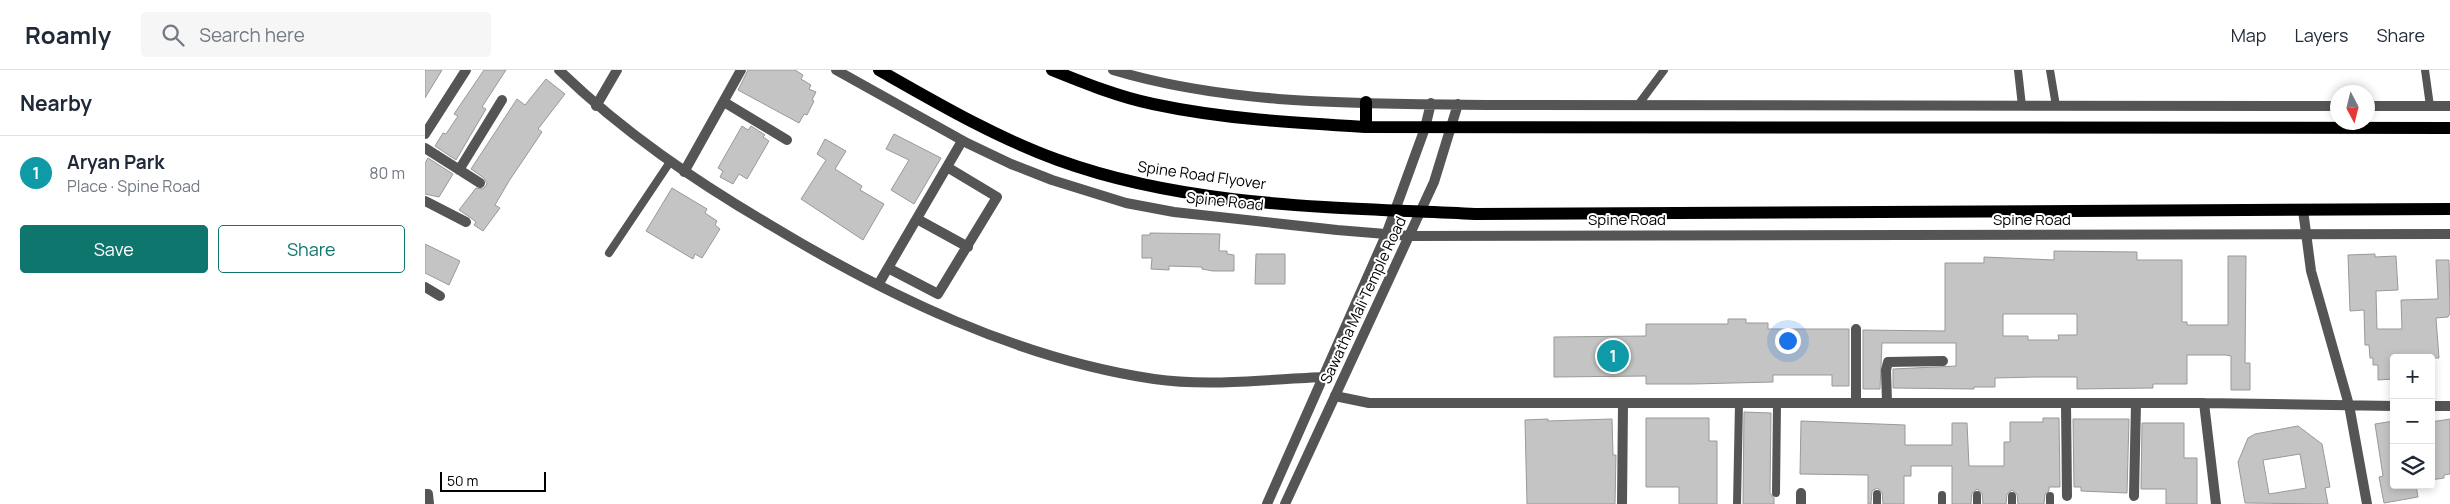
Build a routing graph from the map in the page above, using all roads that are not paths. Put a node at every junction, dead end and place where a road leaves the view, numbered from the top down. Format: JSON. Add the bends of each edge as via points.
{"nodes":[{"id":1,"x":466,"y":70,"type":"edge"},
{"id":2,"x":559,"y":70,"type":"edge"},
{"id":3,"x":617,"y":70,"type":"edge"},
{"id":4,"x":741,"y":70,"type":"edge"},
{"id":5,"x":837,"y":70,"type":"edge"},
{"id":6,"x":879,"y":70,"type":"edge"},
{"id":7,"x":1052,"y":70,"type":"edge"},
{"id":8,"x":1113,"y":70,"type":"edge"},
{"id":9,"x":1664,"y":70,"type":"edge"},
{"id":10,"x":2018,"y":70,"type":"edge"},
{"id":11,"x":2050,"y":70,"type":"edge"},
{"id":12,"x":2425,"y":70,"type":"edge"},
{"id":13,"x":502,"y":100,"type":"dead end"},
{"id":14,"x":724,"y":102,"type":"junction"},
{"id":15,"x":1366,"y":102,"type":"junction"},
{"id":16,"x":1431,"y":103,"type":"junction"},
{"id":17,"x":1457,"y":104,"type":"junction"},
{"id":18,"x":1638,"y":105,"type":"junction"},
{"id":19,"x":596,"y":106,"type":"junction"},
{"id":20,"x":2022,"y":106,"type":"junction"},
{"id":21,"x":2056,"y":106,"type":"junction"},
{"id":22,"x":2330,"y":106,"type":"edge"},
{"id":23,"x":2375,"y":106,"type":"edge"},
{"id":24,"x":2430,"y":106,"type":"junction"},
{"id":25,"x":2450,"y":106,"type":"edge"},
{"id":26,"x":1366,"y":127,"type":"junction"},
{"id":27,"x":1425,"y":128,"type":"junction"},
{"id":28,"x":1451,"y":128,"type":"junction"},
{"id":29,"x":2450,"y":128,"type":"edge"},
{"id":30,"x":425,"y":134,"type":"edge"},
{"id":31,"x":787,"y":140,"type":"dead end"},
{"id":32,"x":963,"y":141,"type":"junction"},
{"id":33,"x":425,"y":148,"type":"edge"},
{"id":34,"x":670,"y":162,"type":"junction"},
{"id":35,"x":947,"y":167,"type":"junction"},
{"id":36,"x":459,"y":170,"type":"junction"},
{"id":37,"x":684,"y":172,"type":"junction"},
{"id":38,"x":480,"y":183,"type":"dead end"},
{"id":39,"x":425,"y":201,"type":"edge"},
{"id":40,"x":2450,"y":209,"type":"edge"},
{"id":41,"x":1395,"y":210,"type":"junction"},
{"id":42,"x":2303,"y":210,"type":"junction"},
{"id":43,"x":1421,"y":211,"type":"junction"},
{"id":44,"x":917,"y":219,"type":"junction"},
{"id":45,"x":466,"y":222,"type":"dead end"},
{"id":46,"x":2450,"y":234,"type":"edge"},
{"id":47,"x":1386,"y":235,"type":"junction"},
{"id":48,"x":2307,"y":235,"type":"junction"},
{"id":49,"x":1410,"y":236,"type":"junction"},
{"id":50,"x":968,"y":247,"type":"junction"},
{"id":51,"x":609,"y":252,"type":"dead end"},
{"id":52,"x":889,"y":268,"type":"junction"},
{"id":53,"x":878,"y":285,"type":"junction"},
{"id":54,"x":425,"y":287,"type":"edge"},
{"id":55,"x":440,"y":296,"type":"dead end"},
{"id":56,"x":1856,"y":328,"type":"dead end"},
{"id":57,"x":1943,"y":361,"type":"dead end"},
{"id":58,"x":1325,"y":377,"type":"junction"},
{"id":59,"x":1335,"y":396,"type":"junction"},
{"id":60,"x":1739,"y":403,"type":"junction"},
{"id":61,"x":1777,"y":403,"type":"junction"},
{"id":62,"x":1856,"y":403,"type":"junction"},
{"id":63,"x":1887,"y":403,"type":"junction"},
{"id":64,"x":2066,"y":403,"type":"junction"},
{"id":65,"x":2136,"y":403,"type":"junction"},
{"id":66,"x":2204,"y":403,"type":"junction"},
{"id":67,"x":1623,"y":404,"type":"junction"},
{"id":68,"x":2349,"y":405,"type":"junction"},
{"id":69,"x":2390,"y":406,"type":"edge"},
{"id":70,"x":2435,"y":406,"type":"edge"},
{"id":71,"x":2450,"y":406,"type":"edge"},
{"id":72,"x":1776,"y":493,"type":"dead end"},
{"id":73,"x":425,"y":494,"type":"edge"},
{"id":74,"x":1877,"y":494,"type":"dead end"},
{"id":75,"x":1942,"y":495,"type":"dead end"},
{"id":76,"x":1977,"y":495,"type":"dead end"},
{"id":77,"x":2067,"y":496,"type":"dead end"},
{"id":78,"x":2134,"y":496,"type":"dead end"},
{"id":79,"x":429,"y":504,"type":"edge"},
{"id":80,"x":1267,"y":504,"type":"edge"},
{"id":81,"x":1285,"y":504,"type":"edge"},
{"id":82,"x":1622,"y":504,"type":"edge"},
{"id":83,"x":1737,"y":504,"type":"edge"},
{"id":84,"x":1877,"y":504,"type":"edge"},
{"id":85,"x":1942,"y":504,"type":"edge"},
{"id":86,"x":1977,"y":504,"type":"edge"},
{"id":87,"x":2216,"y":504,"type":"edge"},
{"id":88,"x":2367,"y":504,"type":"edge"}],
"edges":[{"from":1,"to":30,"type":"street"},
{"from":2,"to":19,"type":"street"},
{"from":3,"to":19,"type":"street"},
{"from":4,"to":14,"type":"street"},
{"from":5,"to":32,"type":"street","name":"Spine Road"},
{"from":6,"to":41,"type":"main road","name":"Spine Road Flyover","via":[[977,125],[1059,160],[1141,184],[1255,200]]},
{"from":7,"to":26,"type":"main road","via":[[1152,104],[1219,115]]},
{"from":8,"to":15,"type":"street","via":[[1158,84],[1221,92]]},
{"from":9,"to":18,"type":"lane"},
{"from":10,"to":20,"type":"lane"},
{"from":11,"to":21,"type":"lane"},
{"from":12,"to":24,"type":"lane"},
{"from":13,"to":36,"type":"street"},
{"from":14,"to":31,"type":"street"},
{"from":14,"to":37,"type":"street"},
{"from":15,"to":16,"type":"street"},
{"from":15,"to":26,"type":"main road"},
{"from":16,"to":17,"type":"street"},
{"from":16,"to":27,"type":"street","name":"Sawatha Mali Temple Road"},
{"from":17,"to":18,"type":"street"},
{"from":17,"to":28,"type":"street","name":"Sawatha Mali Temple Road"},
{"from":18,"to":20,"type":"street"},
{"from":19,"to":34,"type":"street"},
{"from":20,"to":21,"type":"street"},
{"from":21,"to":22,"type":"street"},
{"from":23,"to":24,"type":"street"},
{"from":24,"to":25,"type":"street"},
{"from":26,"to":27,"type":"main road"},
{"from":27,"to":28,"type":"main road"},
{"from":27,"to":41,"type":"street","name":"Sawatha Mali Temple Road"},
{"from":28,"to":29,"type":"main road"},
{"from":28,"to":43,"type":"street","name":"Sawatha Mali Temple Road"},
{"from":32,"to":35,"type":"street"},
{"from":32,"to":47,"type":"street","name":"Spine Road","via":[[1052,180],[1126,203],[1174,212]]},
{"from":33,"to":36,"type":"street"},
{"from":34,"to":37,"type":"street"},
{"from":34,"to":51,"type":"lane"},
{"from":35,"to":44,"type":"street"},
{"from":35,"to":50,"type":"street","via":[[997,197]]},
{"from":36,"to":38,"type":"street"},
{"from":37,"to":53,"type":"street","via":[[837,266]]},
{"from":39,"to":45,"type":"street"},
{"from":40,"to":42,"type":"main road","name":"Spine Road"},
{"from":41,"to":43,"type":"main road","name":"Spine Road"},
{"from":41,"to":47,"type":"street","name":"Sawatha Mali Temple Road"},
{"from":42,"to":43,"type":"main road","name":"Spine Road","via":[[1475,214]]},
{"from":42,"to":48,"type":"street"},
{"from":43,"to":49,"type":"street","name":"Sawatha Mali Temple Road"},
{"from":44,"to":50,"type":"street"},
{"from":44,"to":52,"type":"street"},
{"from":46,"to":48,"type":"street","name":"Spine Road"},
{"from":47,"to":49,"type":"street","name":"Spine Road"},
{"from":47,"to":58,"type":"street","name":"Sawatha Mali Temple Road"},
{"from":48,"to":49,"type":"street","name":"Spine Road"},
{"from":48,"to":68,"type":"street","via":[[2311,272]]},
{"from":49,"to":59,"type":"street","name":"Sawatha Mali Temple Road"},
{"from":50,"to":52,"type":"street","via":[[938,294]]},
{"from":52,"to":53,"type":"street"},
{"from":53,"to":58,"type":"street","via":[[1001,338],[1111,372],[1157,380],[1208,382]]},
{"from":54,"to":55,"type":"street"},
{"from":56,"to":62,"type":"street"},
{"from":57,"to":63,"type":"street","via":[[1888,362]]},
{"from":58,"to":80,"type":"street","name":"Sawatha Mali Temple Road"},
{"from":59,"to":67,"type":"street","via":[[1369,403]]},
{"from":59,"to":81,"type":"street","name":"Sawatha Mali Temple Road"},
{"from":60,"to":61,"type":"street"},
{"from":60,"to":67,"type":"street"},
{"from":60,"to":83,"type":"lane"},
{"from":61,"to":62,"type":"street"},
{"from":61,"to":72,"type":"lane"},
{"from":62,"to":63,"type":"street"},
{"from":63,"to":64,"type":"street"},
{"from":64,"to":65,"type":"street"},
{"from":64,"to":77,"type":"street"},
{"from":65,"to":66,"type":"street"},
{"from":65,"to":78,"type":"street"},
{"from":66,"to":68,"type":"street"},
{"from":66,"to":87,"type":"street"},
{"from":67,"to":82,"type":"street"},
{"from":68,"to":69,"type":"street"},
{"from":68,"to":88,"type":"street"},
{"from":70,"to":71,"type":"street"},
{"from":73,"to":79,"type":"street","via":[[428,494]]},
{"from":74,"to":84,"type":"lane"},
{"from":75,"to":85,"type":"lane"},
{"from":76,"to":86,"type":"lane"}]}
